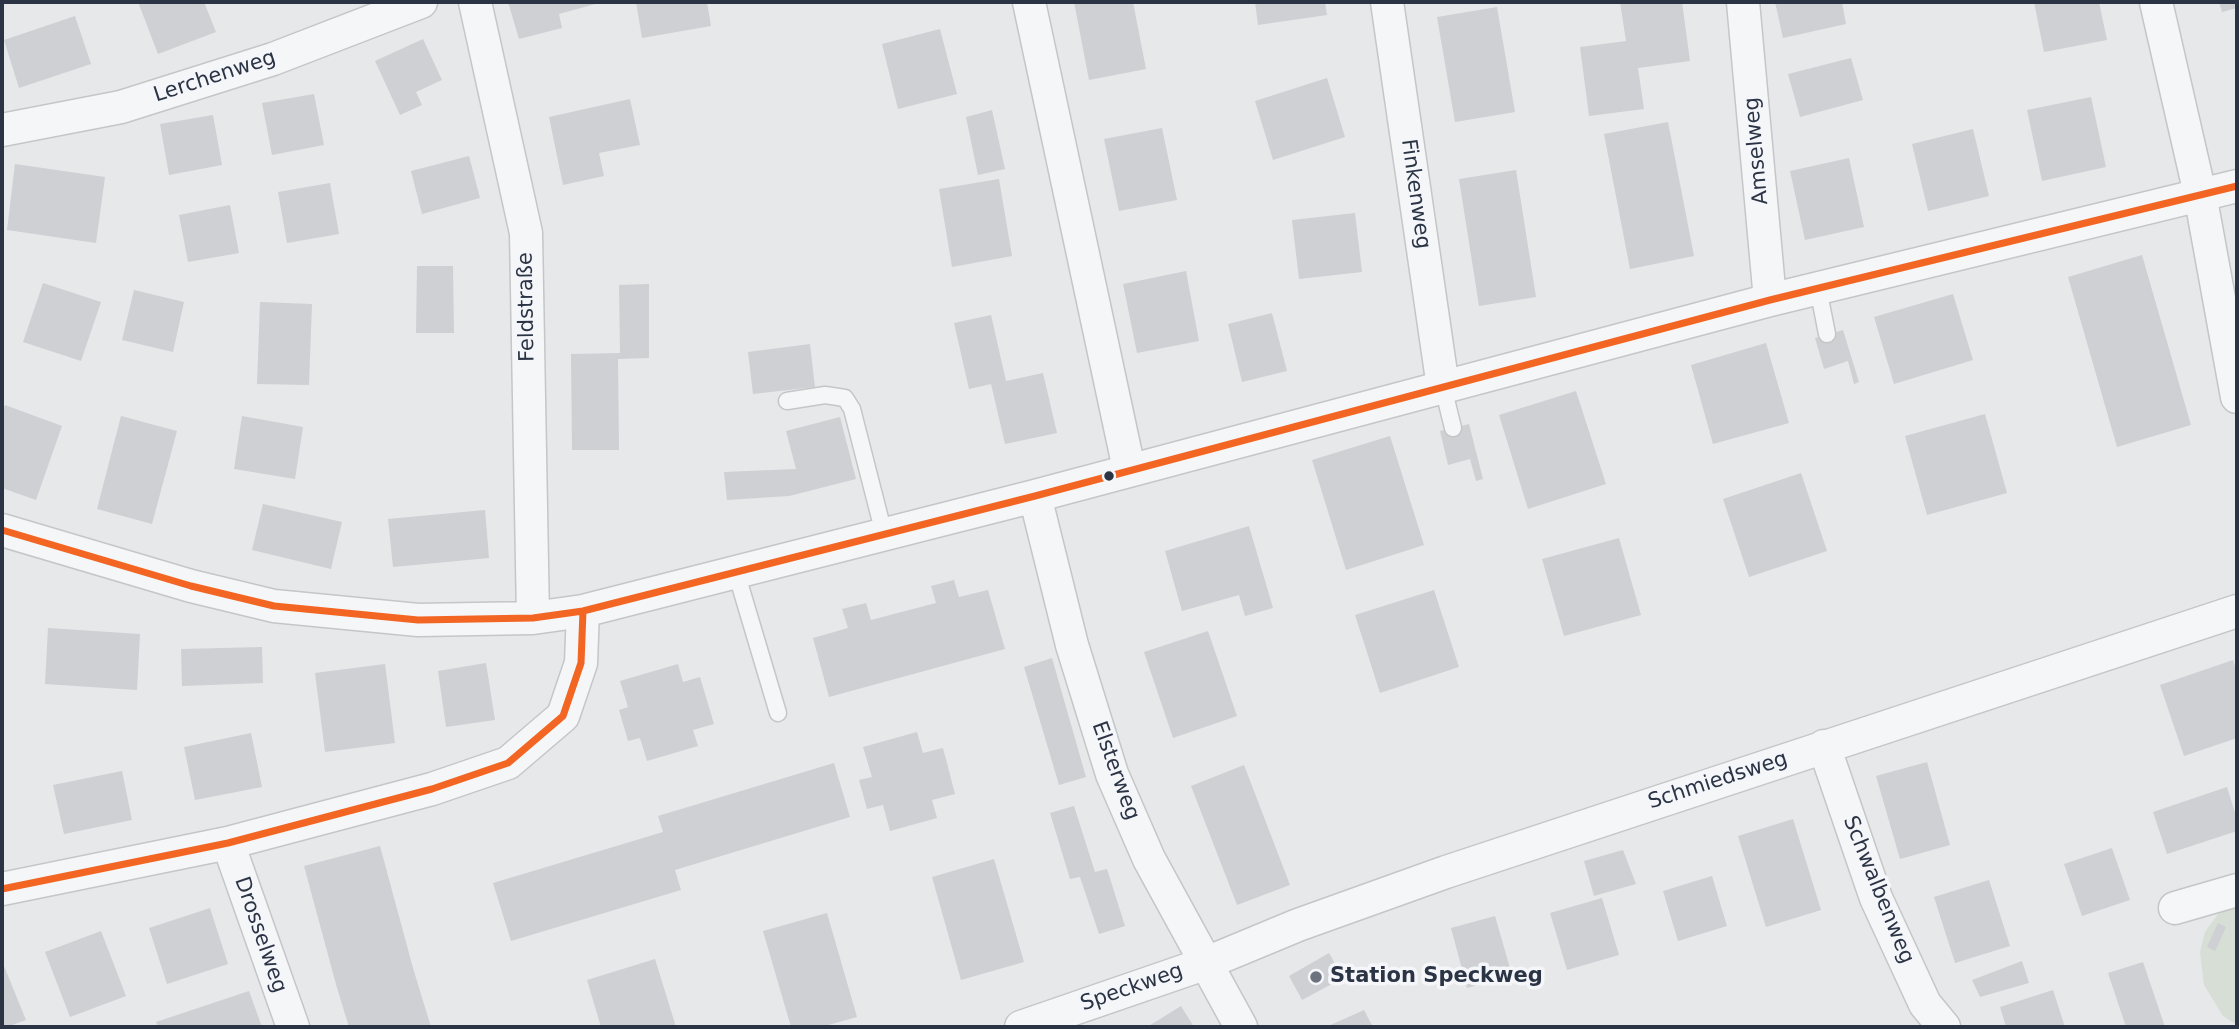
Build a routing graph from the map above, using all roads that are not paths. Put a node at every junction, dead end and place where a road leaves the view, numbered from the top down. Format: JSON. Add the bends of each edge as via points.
{"nodes":[{"id":1,"x":421,"y":2,"type":"edge"},
{"id":2,"x":475,"y":2,"type":"edge"},
{"id":3,"x":1029,"y":2,"type":"edge"},
{"id":4,"x":1387,"y":2,"type":"edge"},
{"id":5,"x":1743,"y":2,"type":"edge"},
{"id":6,"x":2156,"y":2,"type":"edge"},
{"id":7,"x":2,"y":130,"type":"edge"},
{"id":8,"x":2237,"y":186,"type":"edge"},
{"id":9,"x":2200,"y":194,"type":"junction"},
{"id":10,"x":1818,"y":288,"type":"junction"},
{"id":11,"x":1770,"y":300,"type":"junction"},
{"id":12,"x":1827,"y":334,"type":"dead end"},
{"id":13,"x":1443,"y":387,"type":"junction"},
{"id":14,"x":2237,"y":397,"type":"edge"},
{"id":15,"x":787,"y":401,"type":"dead end"},
{"id":16,"x":1453,"y":428,"type":"dead end"},
{"id":17,"x":1129,"y":469,"type":"junction"},
{"id":18,"x":1035,"y":496,"type":"junction"},
{"id":19,"x":2,"y":530,"type":"edge"},
{"id":20,"x":884,"y":534,"type":"junction"},
{"id":21,"x":736,"y":572,"type":"junction"},
{"id":22,"x":583,"y":611,"type":"junction"},
{"id":23,"x":2237,"y":611,"type":"edge"},
{"id":24,"x":533,"y":618,"type":"junction"},
{"id":25,"x":778,"y":713,"type":"dead end"},
{"id":26,"x":1824,"y":746,"type":"junction"},
{"id":27,"x":228,"y":843,"type":"junction"},
{"id":28,"x":2,"y":889,"type":"edge"},
{"id":29,"x":2237,"y":890,"type":"edge"},
{"id":30,"x":2175,"y":908,"type":"dead end"},
{"id":31,"x":1204,"y":964,"type":"junction"},
{"id":32,"x":293,"y":1027,"type":"edge"},
{"id":33,"x":1021,"y":1027,"type":"edge"},
{"id":34,"x":1241,"y":1027,"type":"edge"},
{"id":35,"x":1944,"y":1027,"type":"edge"}],
"edges":[{"from":1,"to":7,"type":"street","name":"Lerchenweg","via":[[273,59],[121,107]]},
{"from":2,"to":24,"type":"street","name":"Feldstraße","via":[[526,233]]},
{"from":3,"to":17,"type":"street"},
{"from":4,"to":13,"type":"street","name":"Finkenweg"},
{"from":5,"to":11,"type":"street","name":"Amselweg"},
{"from":6,"to":9,"type":"street"},
{"from":8,"to":9,"type":"street"},
{"from":9,"to":10,"type":"street"},
{"from":9,"to":14,"type":"street"},
{"from":10,"to":11,"type":"street"},
{"from":10,"to":12,"type":"lane"},
{"from":11,"to":13,"type":"street"},
{"from":13,"to":16,"type":"lane"},
{"from":13,"to":17,"type":"street"},
{"from":15,"to":20,"type":"lane","via":[[825,395],[845,398],[852,409]]},
{"from":17,"to":18,"type":"street"},
{"from":18,"to":20,"type":"street"},
{"from":18,"to":31,"type":"street","name":"Elsterweg","via":[[1072,645],[1112,774],[1149,859]]},
{"from":19,"to":24,"type":"street","via":[[274,606],[418,620]]},
{"from":20,"to":21,"type":"street"},
{"from":21,"to":22,"type":"street"},
{"from":21,"to":25,"type":"lane"},
{"from":22,"to":24,"type":"street"},
{"from":22,"to":27,"type":"street","via":[[581,663],[563,716],[508,763],[432,789]]},
{"from":23,"to":26,"type":"street","name":"Schmiedsweg"},
{"from":26,"to":31,"type":"street","name":"Schmiedsweg","via":[[1446,872]]},
{"from":26,"to":35,"type":"street","name":"Schwalbenweg","via":[[1876,898],[1925,1004]]},
{"from":27,"to":28,"type":"street"},
{"from":27,"to":32,"type":"street","name":"Drosselweg"},
{"from":29,"to":30,"type":"street"},
{"from":31,"to":33,"type":"street","name":"Speckweg"},
{"from":31,"to":34,"type":"street","name":"Elsterweg"}]}
